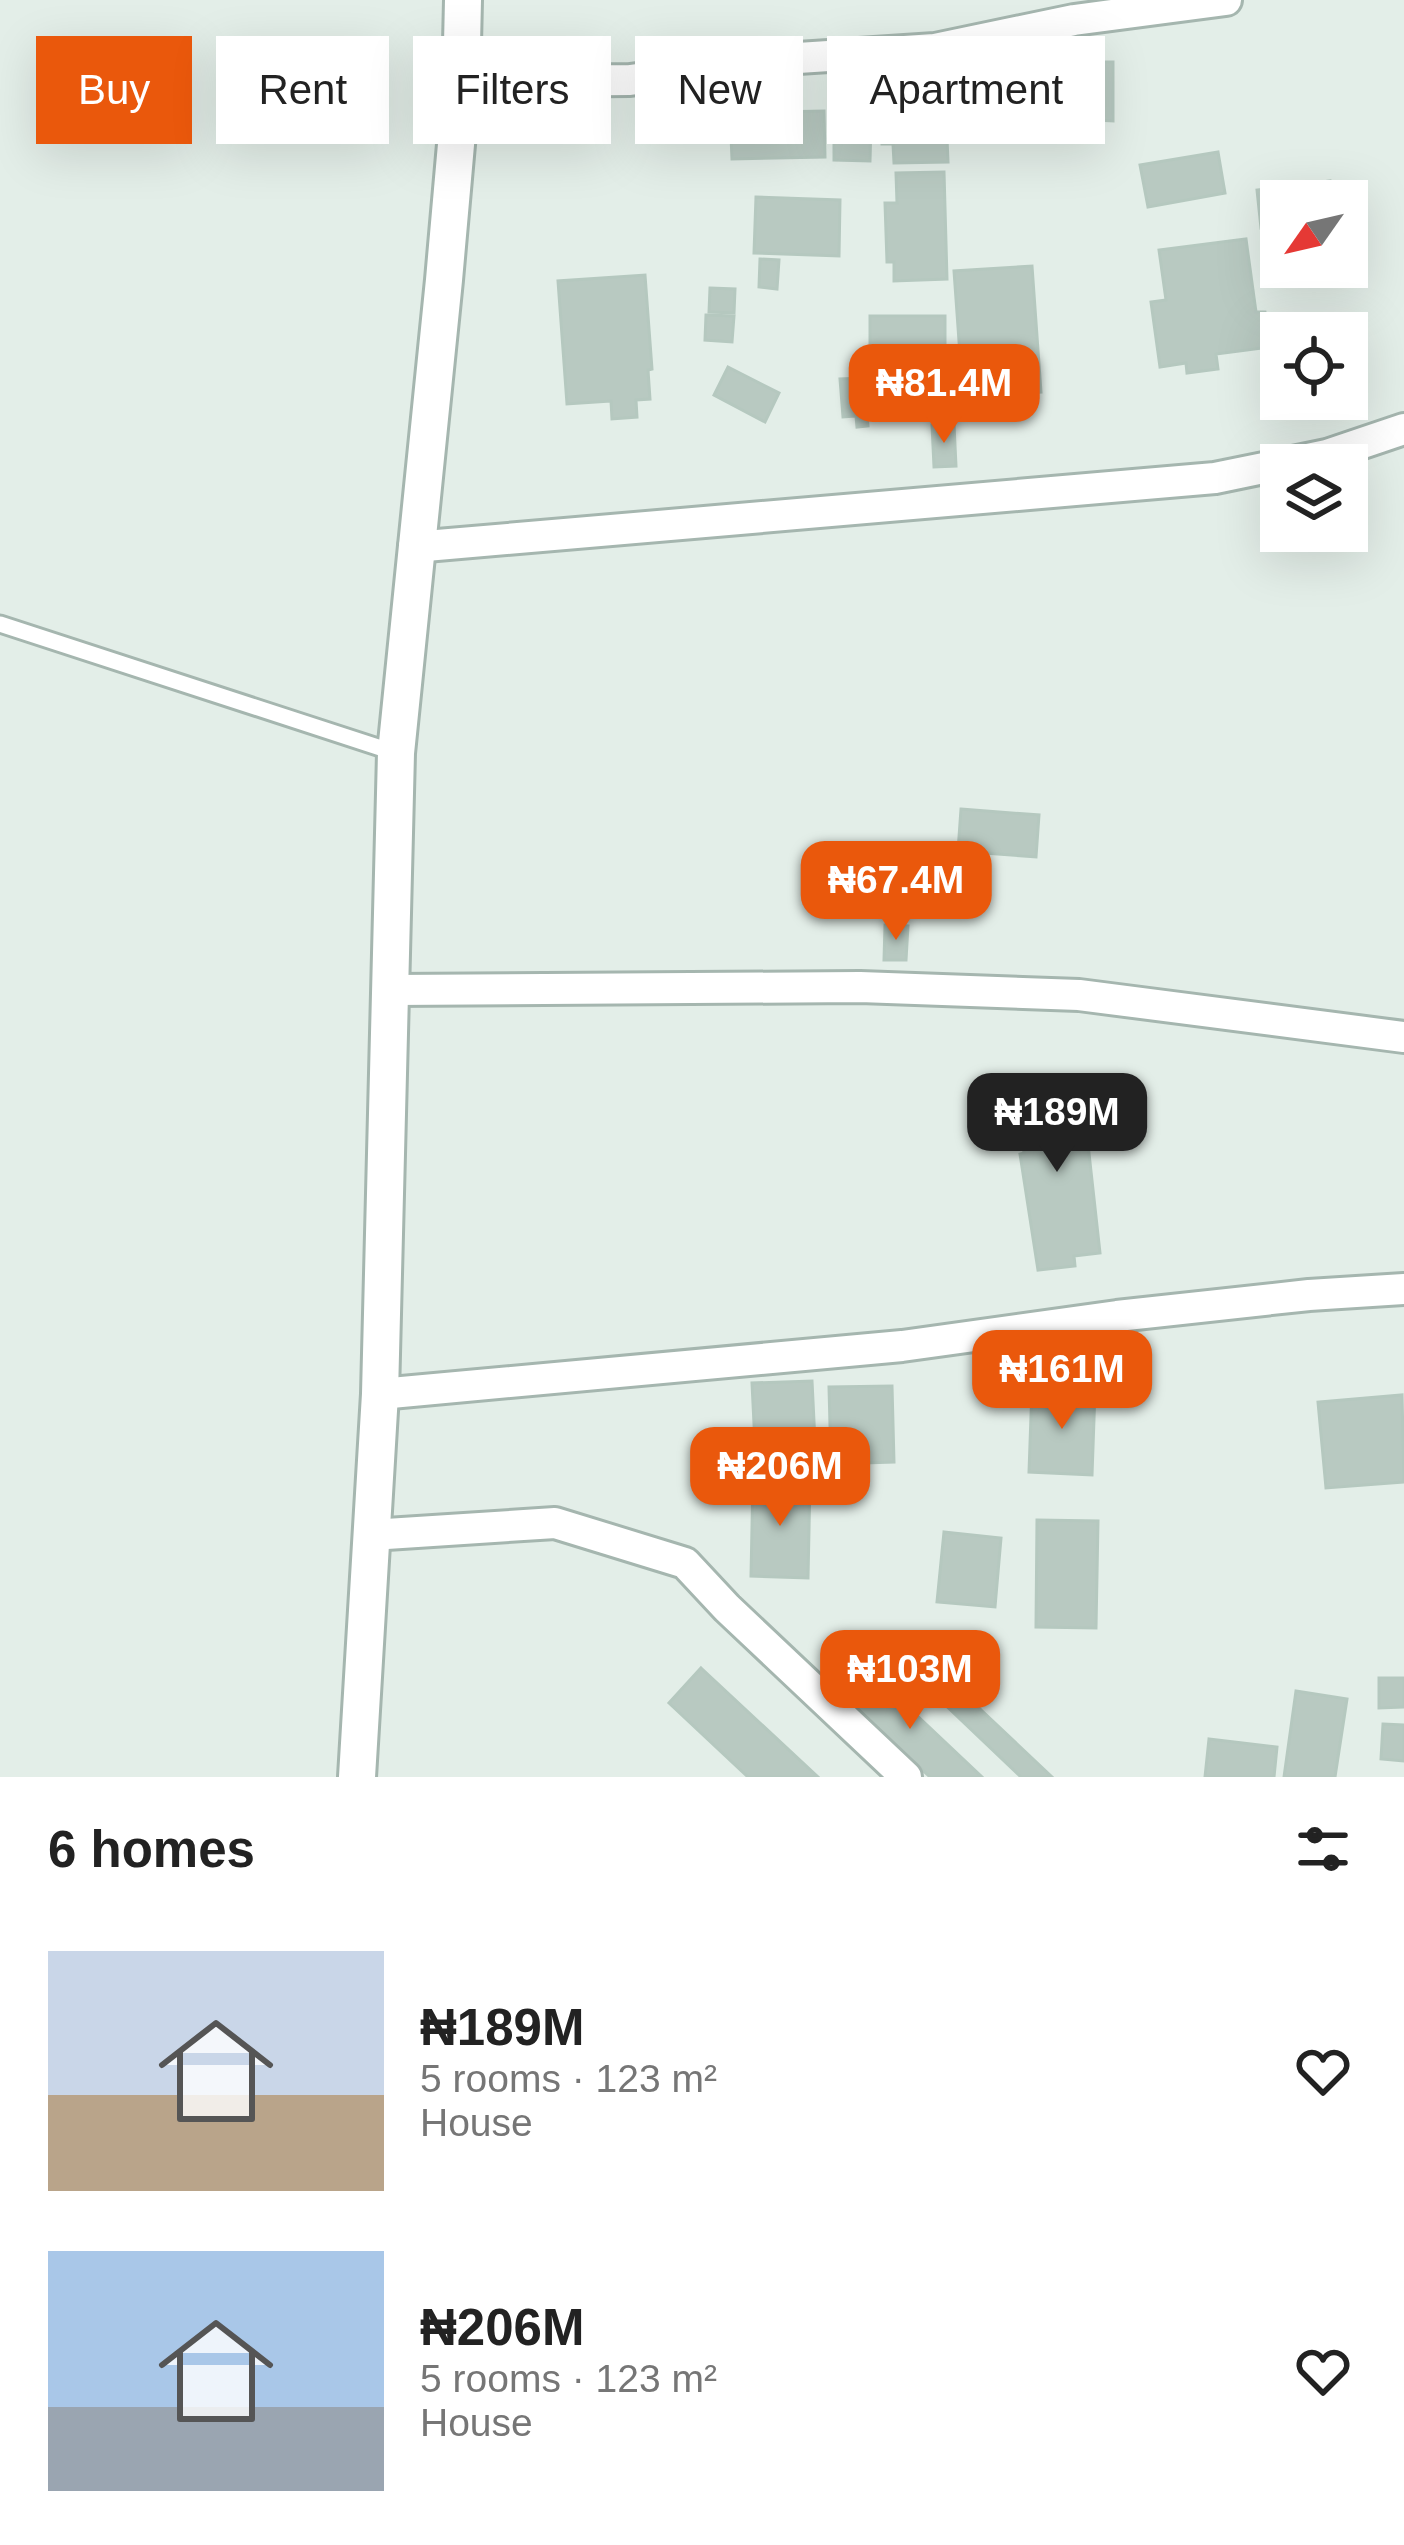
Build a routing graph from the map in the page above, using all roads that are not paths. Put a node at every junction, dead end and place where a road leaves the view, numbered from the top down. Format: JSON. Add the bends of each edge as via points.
{"nodes":[{"id":1,"x":463,"y":0,"type":"edge"},
{"id":2,"x":1226,"y":0,"type":"edge"},
{"id":3,"x":462,"y":36,"type":"edge"},
{"id":4,"x":611,"y":80,"type":"edge"},
{"id":5,"x":455,"y":144,"type":"edge"},
{"id":6,"x":1404,"y":429,"type":"edge"},
{"id":7,"x":414,"y":547,"type":"junction"},
{"id":8,"x":0,"y":624,"type":"edge"},
{"id":9,"x":396,"y":753,"type":"junction"},
{"id":10,"x":393,"y":990,"type":"junction"},
{"id":11,"x":1404,"y":1037,"type":"edge"},
{"id":12,"x":1404,"y":1289,"type":"edge"},
{"id":13,"x":380,"y":1394,"type":"junction"},
{"id":14,"x":371,"y":1535,"type":"junction"},
{"id":15,"x":357,"y":1777,"type":"edge"},
{"id":16,"x":906,"y":1777,"type":"edge"}],
"edges":[{"from":1,"to":3,"type":"street"},
{"from":2,"to":4,"type":"street","via":[[935,49]]},
{"from":5,"to":7,"type":"street"},
{"from":6,"to":7,"type":"street","via":[[1214,478]]},
{"from":7,"to":9,"type":"street"},
{"from":8,"to":9,"type":"lane"},
{"from":9,"to":10,"type":"street"},
{"from":10,"to":11,"type":"street","via":[[860,987],[1079,995]]},
{"from":10,"to":13,"type":"street"},
{"from":12,"to":13,"type":"street"},
{"from":13,"to":14,"type":"street"},
{"from":14,"to":15,"type":"street"},
{"from":14,"to":16,"type":"street","via":[[555,1522],[686,1563]]}]}
